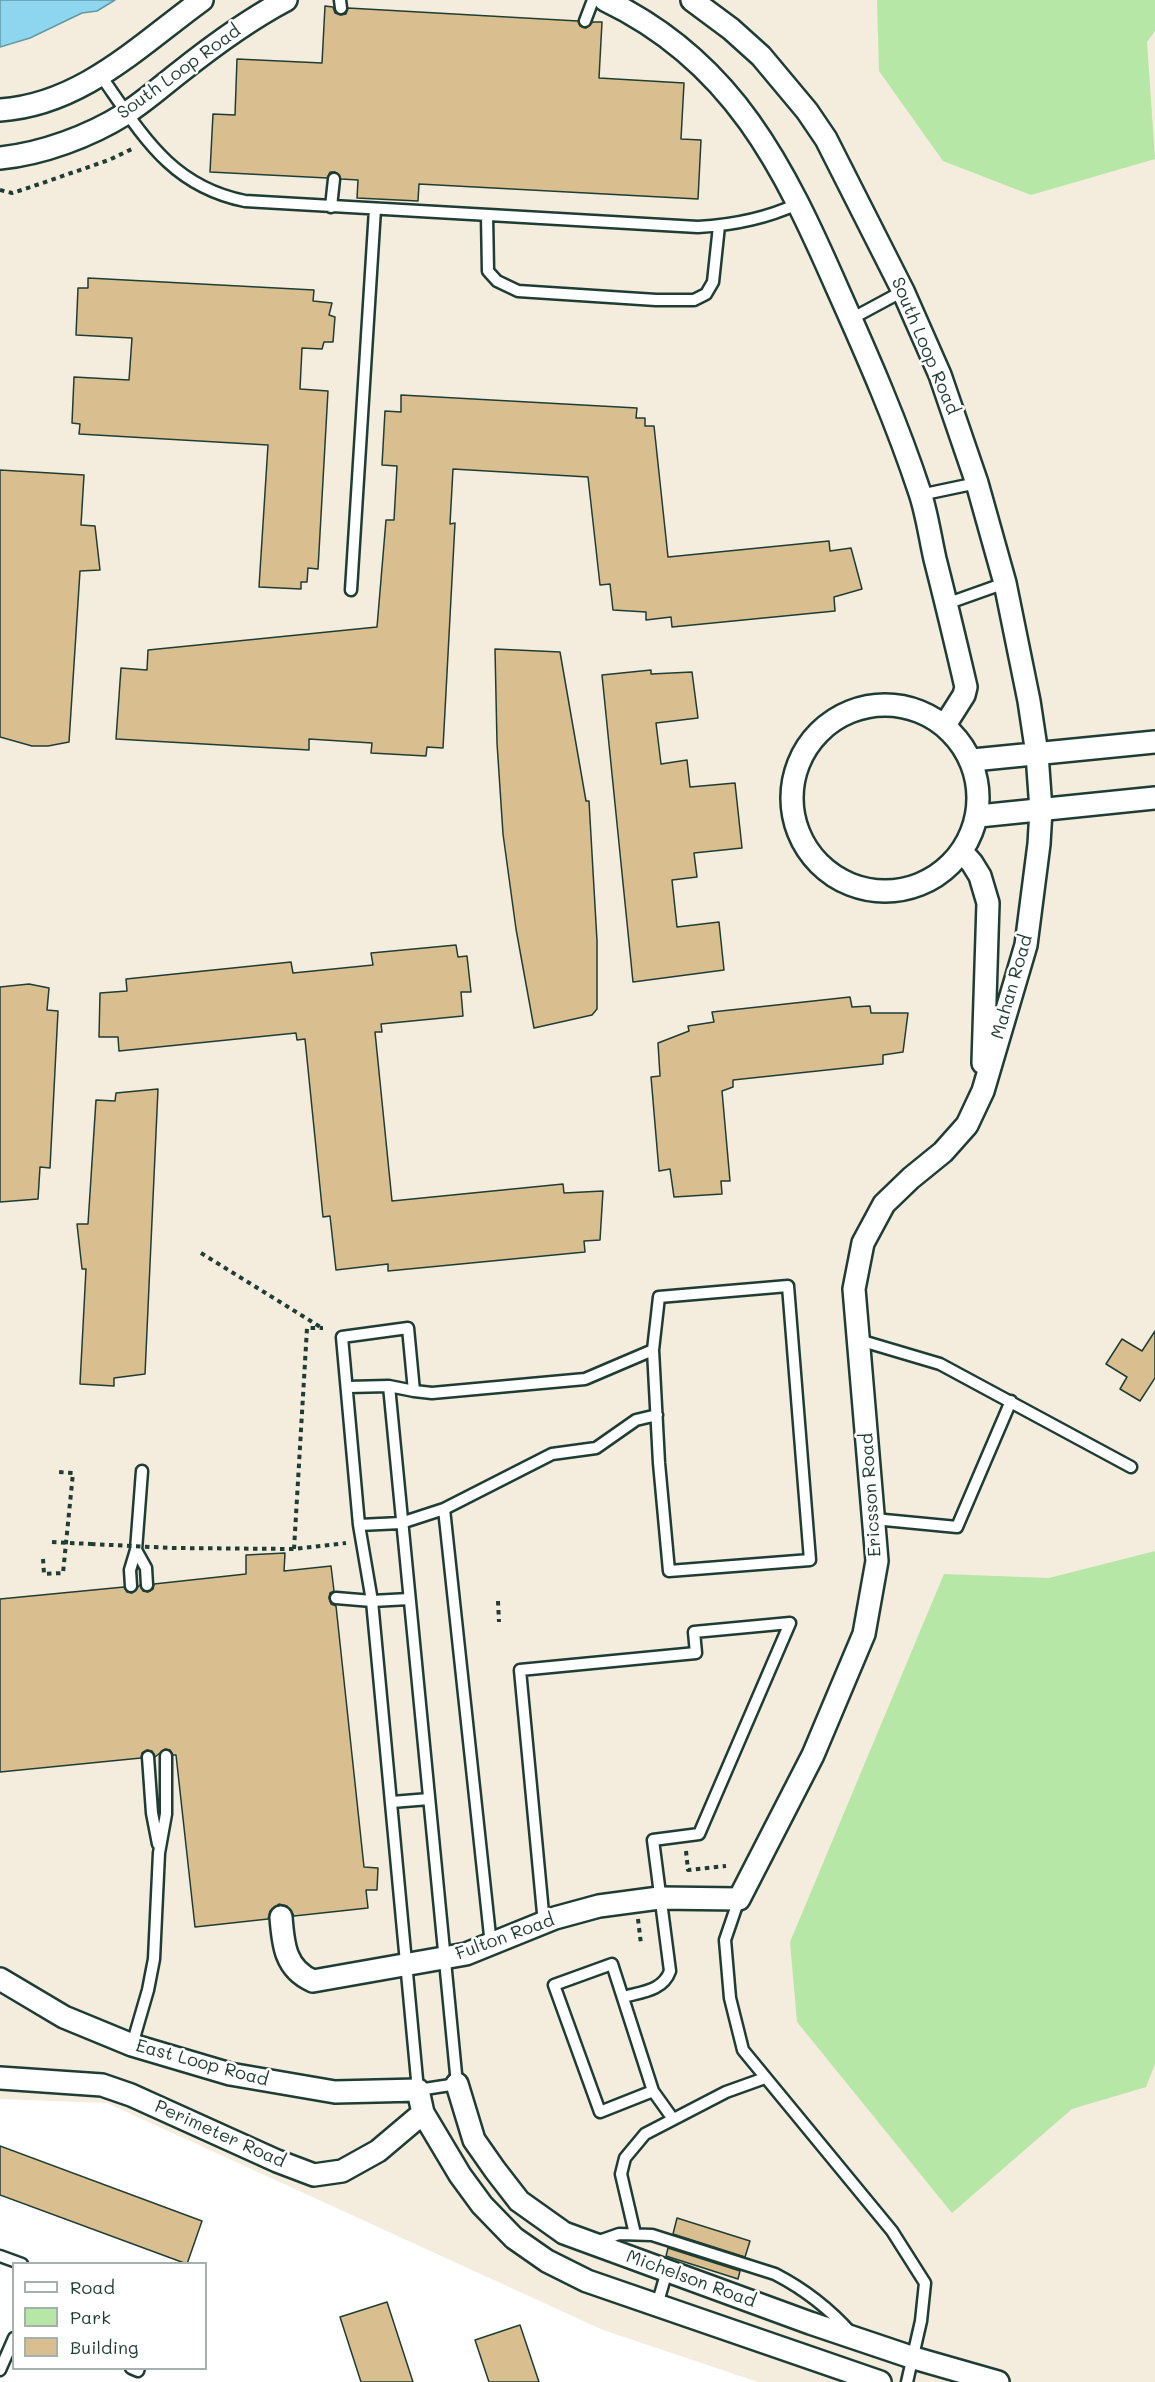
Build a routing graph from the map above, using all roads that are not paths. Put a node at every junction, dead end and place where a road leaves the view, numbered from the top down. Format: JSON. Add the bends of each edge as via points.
{"nodes":[{"id":1,"x":202,"y":0,"type":"edge"},
{"id":2,"x":286,"y":0,"type":"edge"},
{"id":3,"x":593,"y":0,"type":"edge"},
{"id":4,"x":605,"y":0,"type":"edge"},
{"id":5,"x":692,"y":0,"type":"edge"},
{"id":6,"x":585,"y":21,"type":"dead end"},
{"id":7,"x":100,"y":76,"type":"junction"},
{"id":8,"x":0,"y":110,"type":"edge"},
{"id":9,"x":127,"y":113,"type":"junction"},
{"id":10,"x":0,"y":158,"type":"edge"},
{"id":11,"x":334,"y":179,"type":"dead end"},
{"id":12,"x":797,"y":204,"type":"junction"},
{"id":13,"x":331,"y":207,"type":"junction"},
{"id":14,"x":375,"y":209,"type":"junction"},
{"id":15,"x":486,"y":215,"type":"junction"},
{"id":16,"x":719,"y":226,"type":"junction"},
{"id":17,"x":903,"y":291,"type":"junction"},
{"id":18,"x":851,"y":319,"type":"junction"},
{"id":19,"x":977,"y":483,"type":"junction"},
{"id":20,"x":920,"y":495,"type":"junction"},
{"id":21,"x":1005,"y":583,"type":"junction"},
{"id":22,"x":351,"y":590,"type":"dead end"},
{"id":23,"x":946,"y":604,"type":"junction"},
{"id":24,"x":945,"y":725,"type":"junction"},
{"id":25,"x":1155,"y":742,"type":"edge"},
{"id":26,"x":1037,"y":754,"type":"junction"},
{"id":27,"x":973,"y":760,"type":"junction"},
{"id":28,"x":1155,"y":798,"type":"edge"},
{"id":29,"x":1041,"y":810,"type":"junction"},
{"id":30,"x":979,"y":816,"type":"junction"},
{"id":31,"x":962,"y":852,"type":"junction"},
{"id":32,"x":983,"y":1091,"type":"junction"},
{"id":33,"x":863,"y":1243,"type":"joint"},
{"id":34,"x":859,"y":1340,"type":"junction"},
{"id":35,"x":653,"y":1350,"type":"junction"},
{"id":36,"x":389,"y":1386,"type":"junction"},
{"id":37,"x":348,"y":1387,"type":"junction"},
{"id":38,"x":414,"y":1390,"type":"junction"},
{"id":39,"x":1011,"y":1401,"type":"junction"},
{"id":40,"x":657,"y":1415,"type":"junction"},
{"id":41,"x":1131,"y":1467,"type":"dead end"},
{"id":42,"x":142,"y":1471,"type":"dead end"},
{"id":43,"x":444,"y":1509,"type":"junction"},
{"id":44,"x":874,"y":1519,"type":"junction"},
{"id":45,"x":401,"y":1523,"type":"junction"},
{"id":46,"x":359,"y":1525,"type":"junction"},
{"id":47,"x":136,"y":1550,"type":"junction"},
{"id":48,"x":147,"y":1584,"type":"dead end"},
{"id":49,"x":131,"y":1586,"type":"dead end"},
{"id":50,"x":336,"y":1598,"type":"dead end"},
{"id":51,"x":409,"y":1599,"type":"junction"},
{"id":52,"x":372,"y":1600,"type":"junction"},
{"id":53,"x":166,"y":1756,"type":"dead end"},
{"id":54,"x":148,"y":1757,"type":"dead end"},
{"id":55,"x":429,"y":1799,"type":"junction"},
{"id":56,"x":392,"y":1802,"type":"junction"},
{"id":57,"x":159,"y":1853,"type":"junction"},
{"id":58,"x":659,"y":1898,"type":"junction"},
{"id":59,"x":739,"y":1899,"type":"junction"},
{"id":60,"x":281,"y":1917,"type":"dead end"},
{"id":61,"x":555,"y":1918,"type":"junction"},
{"id":62,"x":492,"y":1944,"type":"junction"},
{"id":63,"x":445,"y":1959,"type":"junction"},
{"id":64,"x":407,"y":1965,"type":"junction"},
{"id":65,"x":0,"y":1979,"type":"edge"},
{"id":66,"x":623,"y":1997,"type":"junction"},
{"id":67,"x":132,"y":2045,"type":"junction"},
{"id":68,"x":0,"y":2078,"type":"edge"},
{"id":69,"x":765,"y":2078,"type":"junction"},
{"id":70,"x":457,"y":2084,"type":"junction"},
{"id":71,"x":418,"y":2090,"type":"junction"},
{"id":72,"x":653,"y":2091,"type":"junction"},
{"id":73,"x":423,"y":2113,"type":"junction"},
{"id":74,"x":673,"y":2119,"type":"junction"},
{"id":75,"x":635,"y":2234,"type":"junction"},
{"id":76,"x":592,"y":2243,"type":"junction"},
{"id":77,"x":0,"y":2256,"type":"edge"},
{"id":78,"x":16,"y":2262,"type":"edge"},
{"id":79,"x":667,"y":2271,"type":"junction"},
{"id":80,"x":657,"y":2305,"type":"junction"},
{"id":81,"x":856,"y":2338,"type":"junction"},
{"id":82,"x":12,"y":2343,"type":"edge"},
{"id":83,"x":914,"y":2358,"type":"junction"},
{"id":84,"x":0,"y":2370,"type":"edge"},
{"id":85,"x":880,"y":2382,"type":"edge"},
{"id":86,"x":907,"y":2382,"type":"edge"},
{"id":87,"x":998,"y":2382,"type":"edge"}],
"edges":[{"from":1,"to":7,"type":"street"},
{"from":2,"to":9,"type":"street","name":"South Loop Road","via":[[219,41]]},
{"from":3,"to":6,"type":"lane"},
{"from":4,"to":12,"type":"street","via":[[650,24],[715,78],[750,121]]},
{"from":5,"to":17,"type":"street","name":"South Loop Road","via":[[761,56],[807,111],[841,167]]},
{"from":7,"to":8,"type":"street","via":[[42,102]]},
{"from":7,"to":9,"type":"lane"},
{"from":9,"to":10,"type":"street","name":"South Loop Road","via":[[71,139],[17,157]]},
{"from":9,"to":13,"type":"lane","via":[[177,172],[208,191],[245,201]]},
{"from":11,"to":13,"type":"lane"},
{"from":12,"to":16,"type":"lane","via":[[760,219]]},
{"from":12,"to":18,"type":"street"},
{"from":13,"to":14,"type":"lane"},
{"from":14,"to":15,"type":"lane"},
{"from":14,"to":22,"type":"lane"},
{"from":15,"to":16,"type":"lane"},
{"from":15,"to":16,"type":"lane","via":[[488,272],[497,281],[518,291],[656,300],[694,300],[706,294],[713,282]]},
{"from":17,"to":18,"type":"lane"},
{"from":17,"to":19,"type":"street","name":"South Loop Road","via":[[939,375]]},
{"from":18,"to":20,"type":"street","via":[[880,384]]},
{"from":19,"to":20,"type":"lane"},
{"from":19,"to":21,"type":"street","name":"South Loop Road"},
{"from":20,"to":23,"type":"street"},
{"from":21,"to":23,"type":"lane"},
{"from":21,"to":26,"type":"street","name":"South Loop Road"},
{"from":23,"to":24,"type":"street","via":[[966,687]]},
{"from":24,"to":27,"type":"street"},
{"from":24,"to":31,"type":"street","via":[[919,712],[887,707],[859,710],[836,721],[819,735],[798,767],[789,793],[791,818],[802,846],[817,862],[834,875],[862,887],[894,888],[925,880]]},
{"from":25,"to":26,"type":"street"},
{"from":26,"to":27,"type":"street"},
{"from":26,"to":29,"type":"street","name":"Mahan Road"},
{"from":27,"to":30,"type":"street","via":[[980,788]]},
{"from":28,"to":29,"type":"street"},
{"from":29,"to":30,"type":"street"},
{"from":29,"to":32,"type":"street","name":"Mahan Road","via":[[1026,945]]},
{"from":30,"to":31,"type":"street"},
{"from":31,"to":32,"type":"street","name":"Mahan Road","via":[[980,876],[988,903]]},
{"from":32,"to":33,"type":"street","name":"Mahan Road","via":[[967,1125],[944,1152],[884,1204]]},
{"from":33,"to":34,"type":"street","name":"Ericsson Road","via":[[854,1289]]},
{"from":34,"to":39,"type":"lane","via":[[940,1364]]},
{"from":34,"to":44,"type":"street","name":"Ericsson Road"},
{"from":35,"to":38,"type":"lane","via":[[585,1379],[432,1392]]},
{"from":35,"to":40,"type":"lane"},
{"from":35,"to":40,"type":"lane","via":[[658,1298],[788,1286],[810,1560],[669,1571]]},
{"from":36,"to":37,"type":"lane"},
{"from":36,"to":38,"type":"lane"},
{"from":36,"to":45,"type":"lane"},
{"from":37,"to":38,"type":"lane","via":[[342,1337],[408,1328]]},
{"from":37,"to":46,"type":"lane"},
{"from":39,"to":41,"type":"lane"},
{"from":39,"to":44,"type":"lane","via":[[957,1527]]},
{"from":40,"to":43,"type":"lane","via":[[636,1420],[596,1448],[552,1454]]},
{"from":42,"to":47,"type":"lane"},
{"from":43,"to":45,"type":"lane"},
{"from":43,"to":62,"type":"lane"},
{"from":44,"to":59,"type":"street","name":"Ericsson Road","via":[[877,1561],[864,1634],[813,1755]]},
{"from":45,"to":46,"type":"lane"},
{"from":45,"to":51,"type":"lane"},
{"from":46,"to":52,"type":"lane"},
{"from":47,"to":48,"type":"lane","via":[[146,1568]]},
{"from":47,"to":49,"type":"lane","via":[[130,1570]]},
{"from":50,"to":52,"type":"lane"},
{"from":51,"to":52,"type":"lane"},
{"from":51,"to":55,"type":"lane"},
{"from":52,"to":56,"type":"lane"},
{"from":53,"to":57,"type":"lane","via":[[166,1814]]},
{"from":54,"to":57,"type":"lane"},
{"from":55,"to":56,"type":"lane"},
{"from":55,"to":63,"type":"lane"},
{"from":56,"to":64,"type":"lane"},
{"from":57,"to":67,"type":"lane","via":[[154,1959]]},
{"from":58,"to":59,"type":"street","name":"Fulton Road"},
{"from":58,"to":61,"type":"street","name":"Fulton Road","via":[[599,1906]]},
{"from":58,"to":61,"type":"lane","via":[[653,1840],[699,1834],[790,1623],[694,1632],[696,1653],[520,1670],[543,1913]]},
{"from":58,"to":66,"type":"lane","via":[[670,1971],[667,1979],[654,1989]]},
{"from":59,"to":69,"type":"lane","via":[[725,1940],[730,1998],[743,2050]]},
{"from":60,"to":64,"type":"street","name":"Fulton Road","via":[[284,1950],[301,1976],[313,1981]]},
{"from":61,"to":62,"type":"street","name":"Fulton Road"},
{"from":62,"to":63,"type":"street","name":"Fulton Road"},
{"from":63,"to":64,"type":"street","name":"Fulton Road"},
{"from":63,"to":70,"type":"lane"},
{"from":64,"to":71,"type":"lane"},
{"from":65,"to":67,"type":"street","name":"East Loop Road","via":[[64,2017]]},
{"from":66,"to":72,"type":"lane"},
{"from":66,"to":72,"type":"lane","via":[[612,1964],[554,1985],[600,2112]]},
{"from":67,"to":71,"type":"street","name":"East Loop Road","via":[[230,2074],[335,2092]]},
{"from":68,"to":73,"type":"street","name":"Perimeter Road","via":[[102,2085],[314,2175],[342,2170],[378,2151]]},
{"from":69,"to":74,"type":"lane","via":[[726,2092]]},
{"from":69,"to":83,"type":"lane","via":[[892,2231],[925,2283]]},
{"from":70,"to":71,"type":"lane"},
{"from":70,"to":76,"type":"street","name":"Michelson Road","via":[[474,2140],[519,2201],[564,2233]]},
{"from":71,"to":73,"type":"street","name":"Michelson Road"},
{"from":72,"to":74,"type":"lane"},
{"from":73,"to":80,"type":"street","name":"Michelson Road","via":[[460,2175],[514,2238],[547,2261],[587,2281]]},
{"from":74,"to":75,"type":"lane","via":[[645,2134],[624,2158],[621,2174]]},
{"from":75,"to":76,"type":"lane","via":[[619,2234]]},
{"from":75,"to":81,"type":"lane","via":[[652,2235],[775,2274],[794,2283],[836,2316]]},
{"from":76,"to":79,"type":"street","name":"Michelson Road"},
{"from":77,"to":78,"type":"lane"},
{"from":79,"to":80,"type":"lane"},
{"from":79,"to":81,"type":"street","name":"Michelson Road"},
{"from":80,"to":85,"type":"street","name":"Michelson Road"},
{"from":81,"to":83,"type":"street","name":"Michelson Road"},
{"from":82,"to":84,"type":"lane"},
{"from":83,"to":86,"type":"lane"},
{"from":83,"to":87,"type":"street","name":"Michelson Road"}]}
